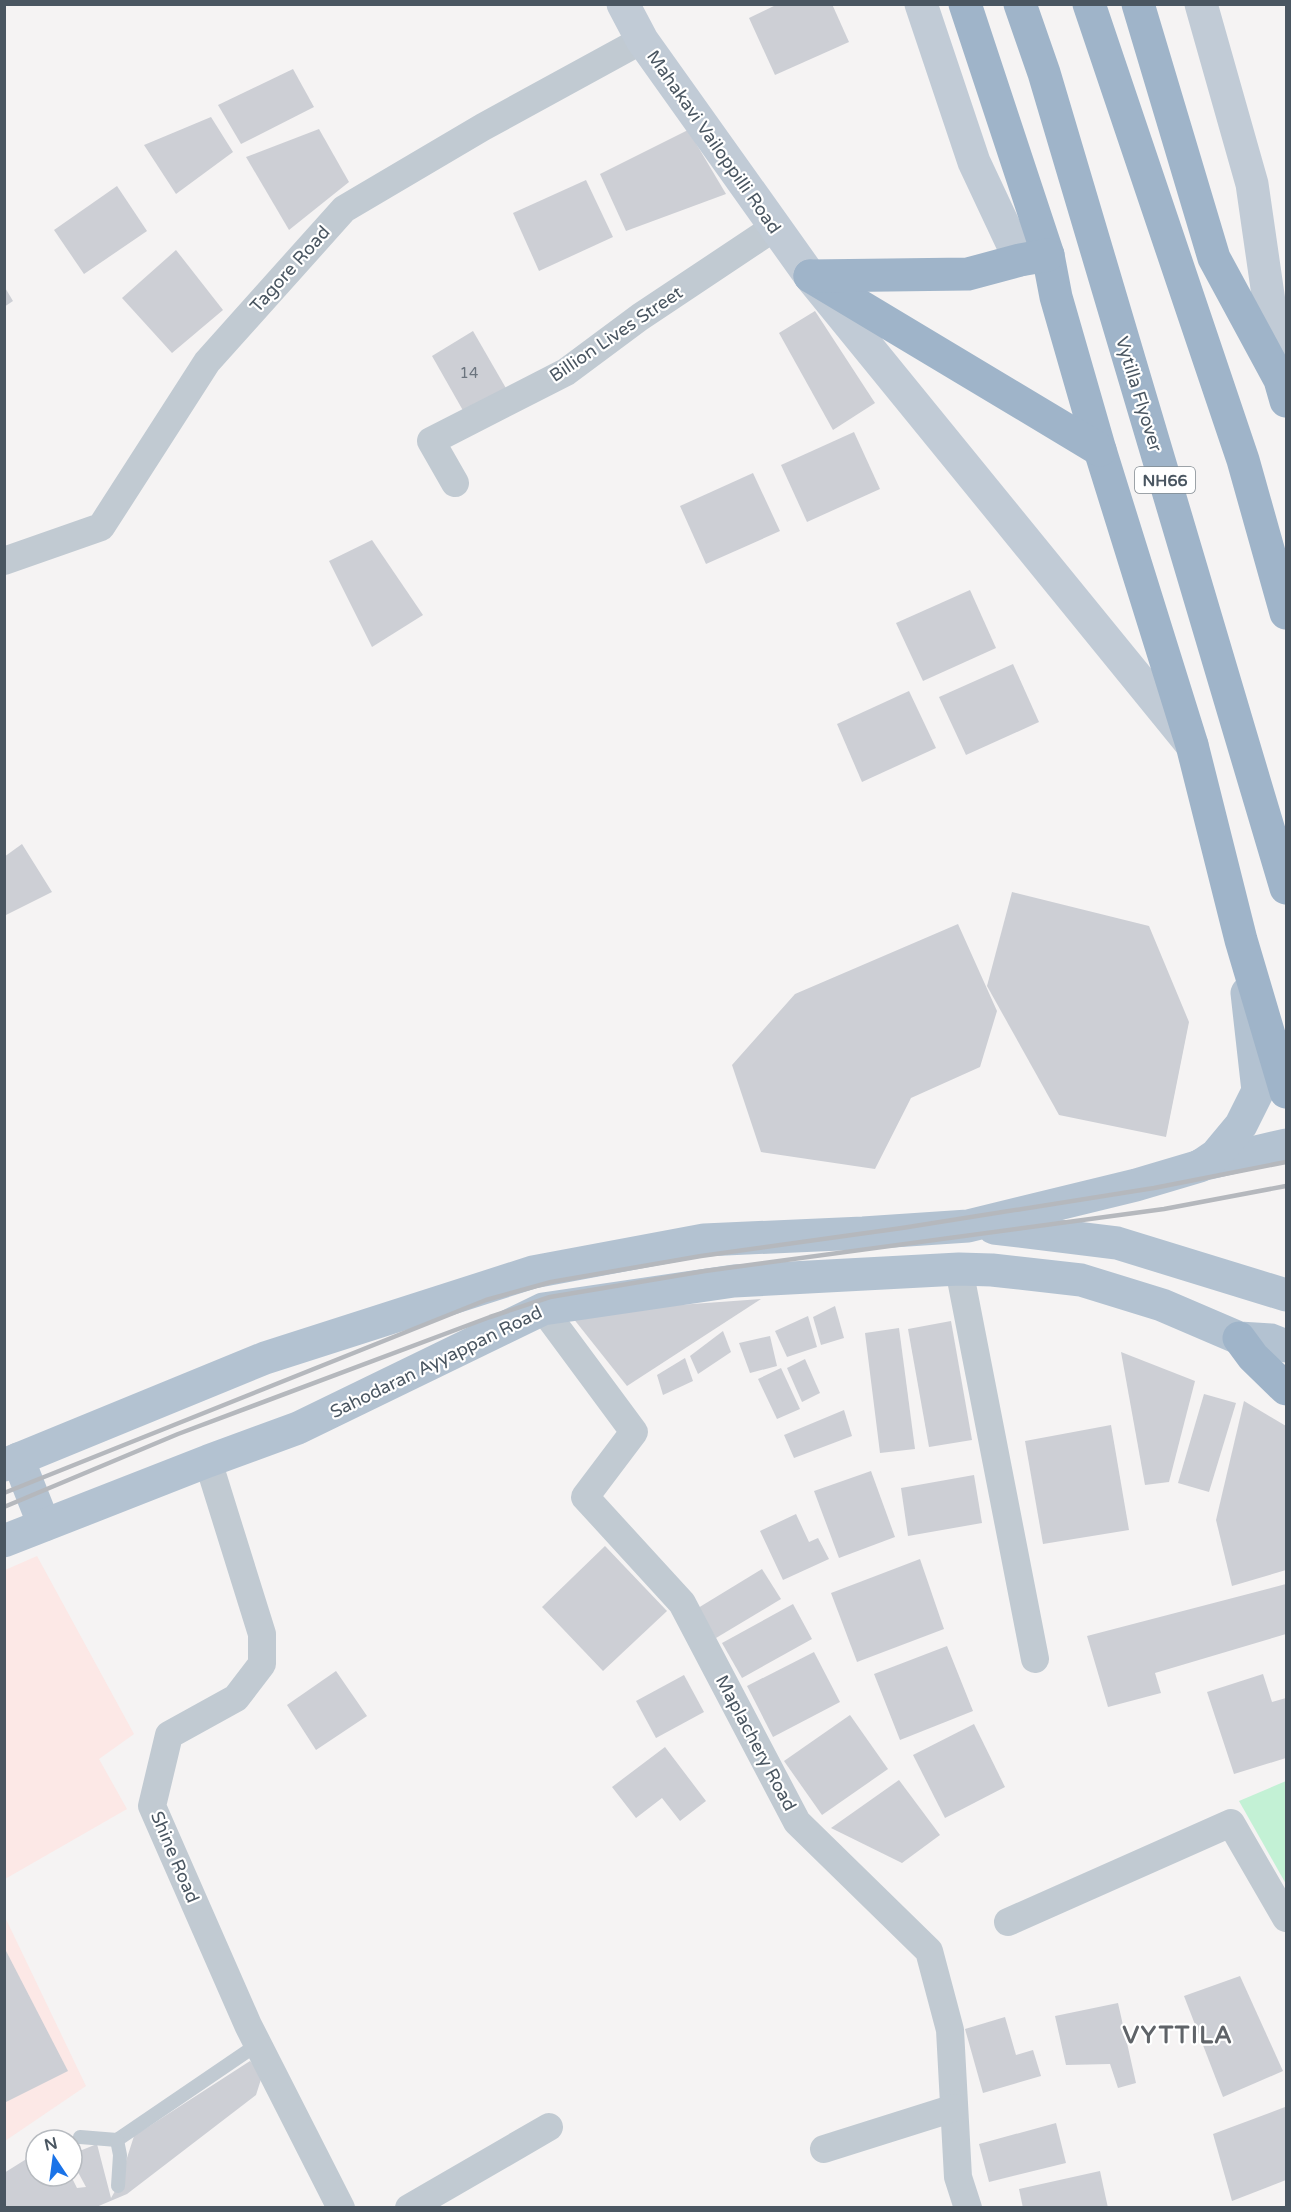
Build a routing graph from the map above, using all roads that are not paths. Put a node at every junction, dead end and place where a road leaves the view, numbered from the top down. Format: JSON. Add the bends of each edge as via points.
{"nodes":[{"id":1,"x":623,"y":4,"type":"edge"},
{"id":2,"x":921,"y":4,"type":"edge"},
{"id":3,"x":965,"y":4,"type":"edge"},
{"id":4,"x":1020,"y":4,"type":"edge"},
{"id":5,"x":1089,"y":4,"type":"edge"},
{"id":6,"x":1138,"y":4,"type":"edge"},
{"id":7,"x":1201,"y":4,"type":"edge"},
{"id":8,"x":642,"y":40,"type":"junction"},
{"id":9,"x":775,"y":227,"type":"junction"},
{"id":10,"x":1034,"y":257,"type":"junction"},
{"id":11,"x":810,"y":276,"type":"junction"},
{"id":12,"x":1284,"y":386,"type":"edge"},
{"id":13,"x":1101,"y":450,"type":"junction"},
{"id":14,"x":455,"y":483,"type":"dead end"},
{"id":15,"x":4,"y":561,"type":"edge"},
{"id":16,"x":1287,"y":613,"type":"edge"},
{"id":17,"x":1191,"y":745,"type":"junction"},
{"id":18,"x":1287,"y":888,"type":"edge"},
{"id":19,"x":1241,"y":940,"type":"junction"},
{"id":20,"x":1287,"y":1092,"type":"edge"},
{"id":21,"x":1287,"y":1145,"type":"edge"},
{"id":22,"x":1200,"y":1166,"type":"junction"},
{"id":23,"x":968,"y":1226,"type":"junction"},
{"id":24,"x":959,"y":1269,"type":"junction"},
{"id":25,"x":1287,"y":1295,"type":"edge"},
{"id":26,"x":543,"y":1309,"type":"junction"},
{"id":27,"x":1239,"y":1338,"type":"junction"},
{"id":28,"x":1287,"y":1346,"type":"edge"},
{"id":29,"x":1287,"y":1389,"type":"edge"},
{"id":30,"x":208,"y":1461,"type":"junction"},
{"id":31,"x":11,"y":1462,"type":"edge"},
{"id":32,"x":44,"y":1525,"type":"junction"},
{"id":33,"x":4,"y":1541,"type":"edge"},
{"id":34,"x":1035,"y":1659,"type":"dead end"},
{"id":35,"x":1287,"y":1918,"type":"edge"},
{"id":36,"x":1008,"y":1922,"type":"dead end"},
{"id":37,"x":258,"y":2044,"type":"junction"},
{"id":38,"x":954,"y":2108,"type":"junction"},
{"id":39,"x":549,"y":2127,"type":"dead end"},
{"id":40,"x":84,"y":2137,"type":"edge"},
{"id":41,"x":117,"y":2140,"type":"junction"},
{"id":42,"x":824,"y":2149,"type":"dead end"},
{"id":43,"x":118,"y":2186,"type":"dead end"},
{"id":44,"x":341,"y":2208,"type":"edge"},
{"id":45,"x":409,"y":2208,"type":"edge"},
{"id":46,"x":968,"y":2208,"type":"edge"}],
"edges":[{"from":1,"to":8,"type":"main road","name":"Mahakavi Vailoppilli Road"},
{"from":2,"to":10,"type":"main road","via":[[974,162]]},
{"from":3,"to":10,"type":"highway"},
{"from":4,"to":18,"type":"highway","name":"Vytilla Flyover","number":"NH66","via":[[1044,73]]},
{"from":5,"to":16,"type":"highway","via":[[1243,460]]},
{"from":6,"to":12,"type":"highway","via":[[1214,258]]},
{"from":7,"to":12,"type":"main road","via":[[1252,184]]},
{"from":8,"to":9,"type":"main road","name":"Mahakavi Vailoppilli Road"},
{"from":8,"to":15,"type":"street","name":"Tagore Road","via":[[344,209],[207,362],[101,527]]},
{"from":9,"to":11,"type":"main road","name":"Mahakavi Vailoppilli Road"},
{"from":9,"to":14,"type":"street","name":"Billion Lives Street","via":[[640,317],[566,372],[431,441]]},
{"from":10,"to":11,"type":"highway","via":[[968,274]]},
{"from":10,"to":13,"type":"highway","via":[[1056,297]]},
{"from":11,"to":13,"type":"highway"},
{"from":11,"to":17,"type":"main road","name":"Mahakavi Vailoppilli Road"},
{"from":13,"to":17,"type":"highway"},
{"from":17,"to":19,"type":"highway"},
{"from":19,"to":20,"type":"highway"},
{"from":19,"to":22,"type":"main road","via":[[1258,1091],[1241,1125],[1216,1155]]},
{"from":21,"to":22,"type":"main road"},
{"from":22,"to":23,"type":"main road"},
{"from":23,"to":25,"type":"main road","via":[[1117,1243]]},
{"from":23,"to":31,"type":"main road","via":[[704,1240],[533,1272],[265,1358]]},
{"from":24,"to":26,"type":"main road","name":"Sahodaran Ayyappan Road","via":[[734,1281]]},
{"from":24,"to":27,"type":"main road","name":"Sahodaran Ayyappan Road","via":[[1082,1280],[1162,1305]]},
{"from":24,"to":34,"type":"street"},
{"from":26,"to":30,"type":"main road","name":"Sahodaran Ayyappan Road","via":[[298,1428]]},
{"from":26,"to":38,"type":"street","name":"Maplachery Road","via":[[634,1432],[585,1497],[682,1603],[797,1822],[929,1951],[950,2030]]},
{"from":27,"to":28,"type":"main road","name":"Sahodaran Ayyappan Road","via":[[1271,1340]]},
{"from":27,"to":29,"type":"highway"},
{"from":30,"to":32,"type":"main road","name":"Sahodaran Ayyappan Road"},
{"from":30,"to":37,"type":"street","name":"Shine Road","via":[[262,1634],[262,1664],[236,1698],[169,1735],[152,1806]]},
{"from":31,"to":32,"type":"main road"},
{"from":32,"to":33,"type":"main road","name":"Sahodaran Ayyappan Road"},
{"from":35,"to":36,"type":"street","via":[[1231,1823]]},
{"from":37,"to":41,"type":"lane"},
{"from":37,"to":44,"type":"street","name":"Shine Road"},
{"from":38,"to":42,"type":"street"},
{"from":38,"to":46,"type":"street","name":"Maplachery Road","via":[[958,2177]]},
{"from":39,"to":45,"type":"street"},
{"from":40,"to":41,"type":"lane"},
{"from":41,"to":43,"type":"lane"}]}
